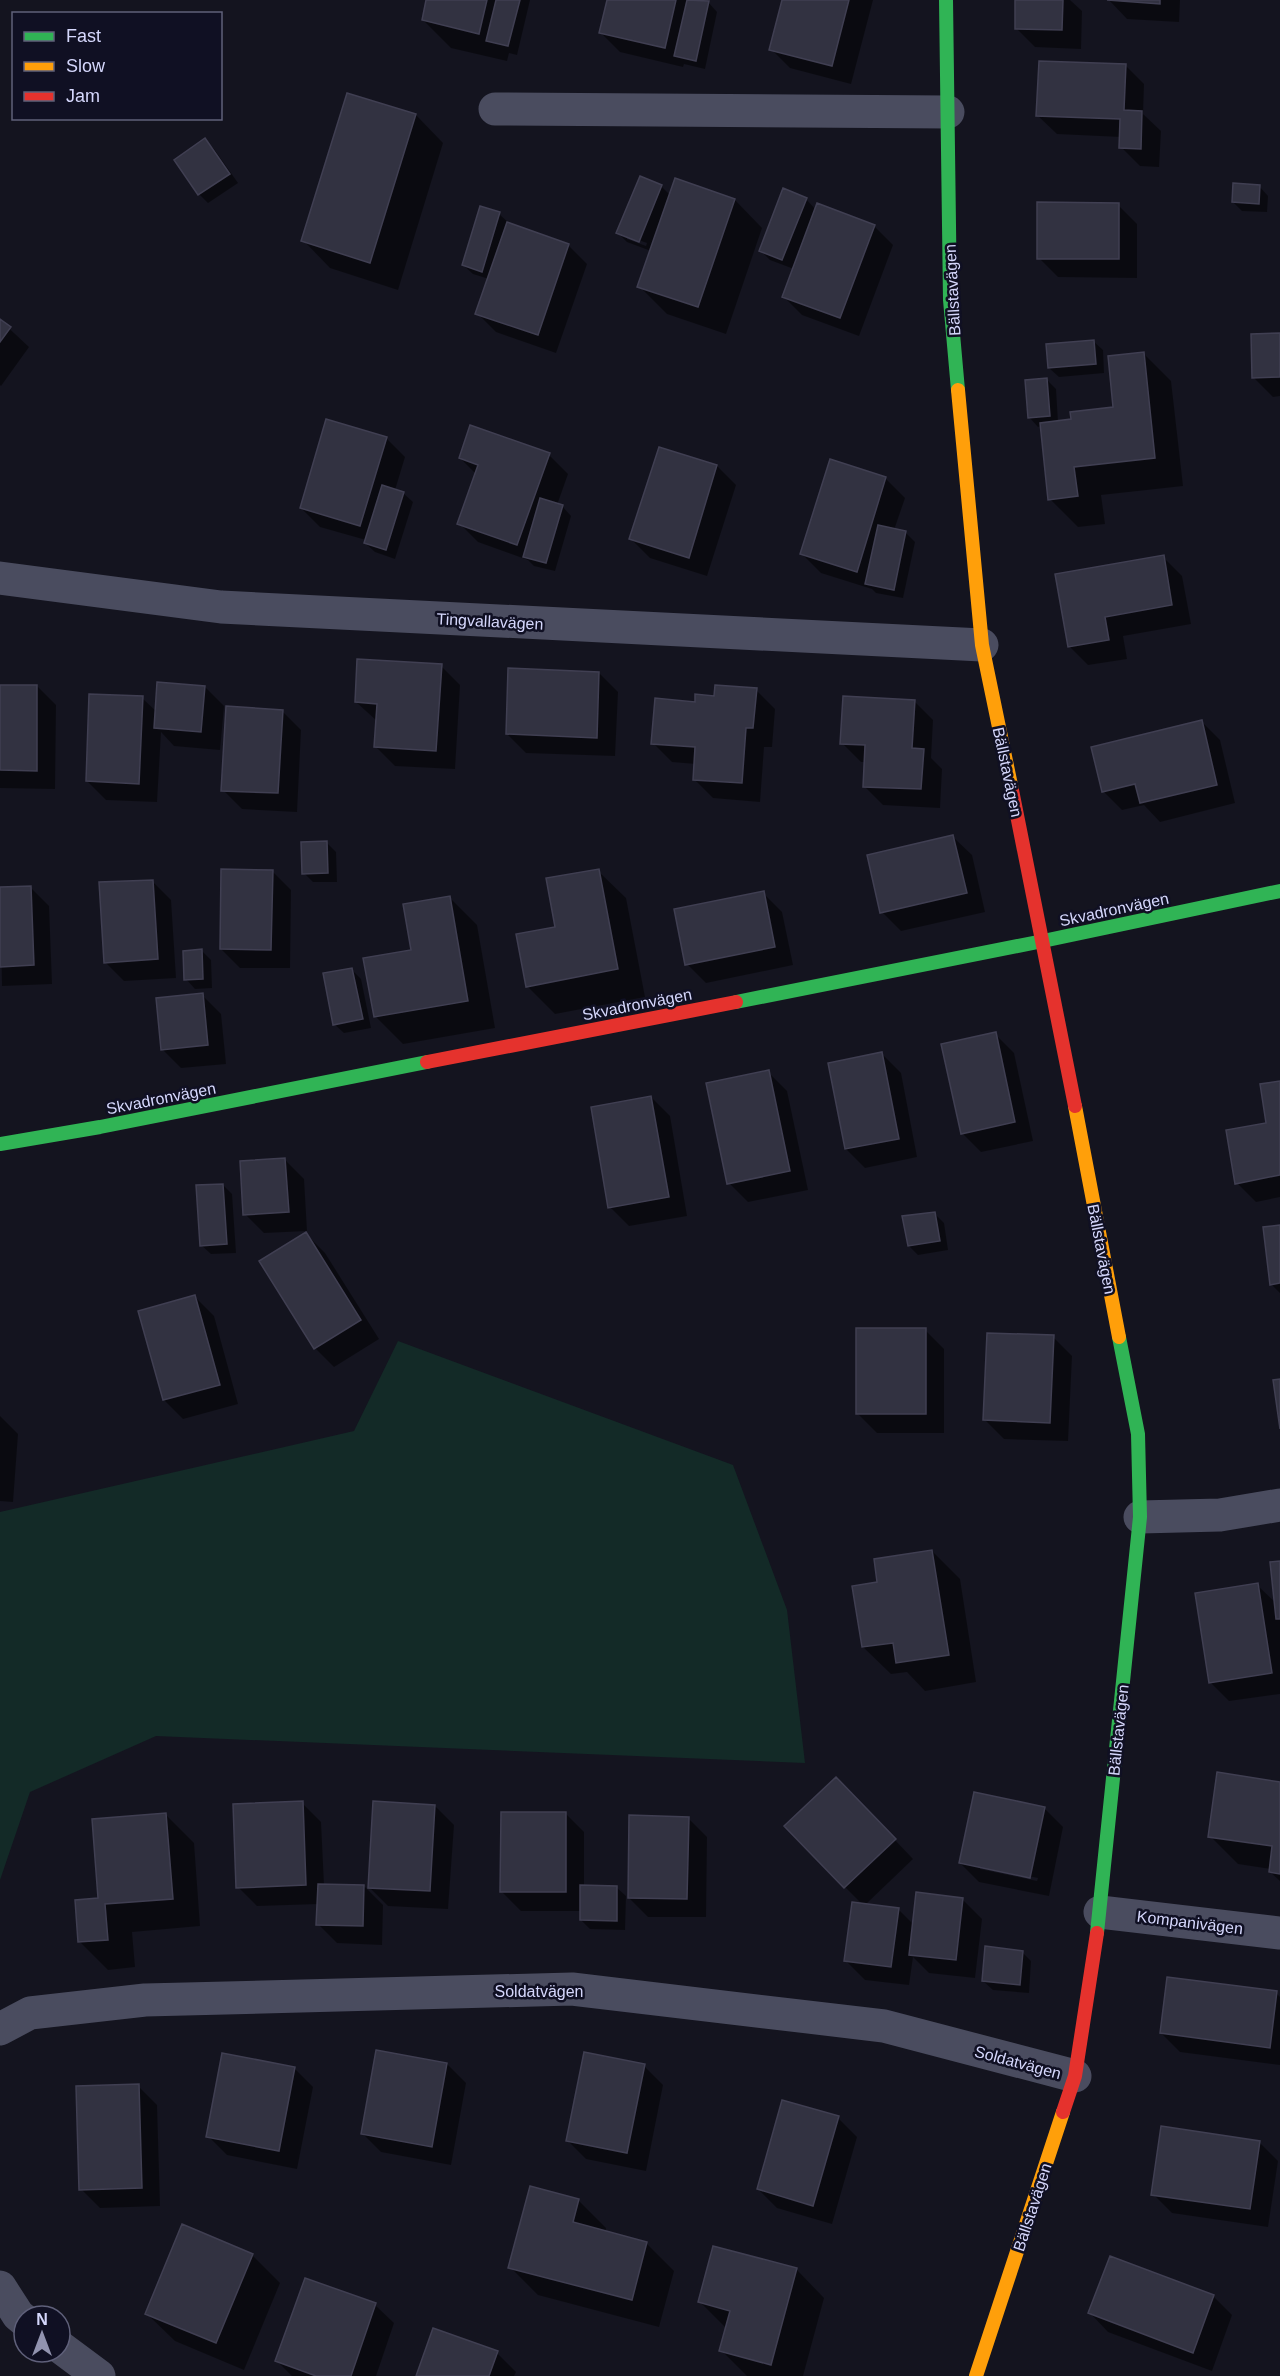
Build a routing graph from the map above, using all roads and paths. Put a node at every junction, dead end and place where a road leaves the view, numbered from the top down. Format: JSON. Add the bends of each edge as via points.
{"nodes":[{"id":1,"x":946,"y":0,"type":"edge"},
{"id":2,"x":495,"y":109,"type":"dead end"},
{"id":3,"x":948,"y":112,"type":"junction"},
{"id":4,"x":0,"y":578,"type":"edge"},
{"id":5,"x":982,"y":645,"type":"junction"},
{"id":6,"x":1280,"y":891,"type":"edge"},
{"id":7,"x":1042,"y":941,"type":"junction"},
{"id":8,"x":0,"y":1144,"type":"edge"},
{"id":9,"x":1280,"y":1505,"type":"edge"},
{"id":10,"x":1140,"y":1518,"type":"junction"},
{"id":11,"x":1100,"y":1912,"type":"junction"},
{"id":12,"x":1280,"y":1933,"type":"edge"},
{"id":13,"x":0,"y":2029,"type":"edge"},
{"id":14,"x":1075,"y":2076,"type":"junction"},
{"id":15,"x":0,"y":2287,"type":"edge"},
{"id":16,"x":12,"y":2306,"type":"edge"},
{"id":17,"x":72,"y":2356,"type":"edge"},
{"id":18,"x":979,"y":2375,"type":"edge"},
{"id":19,"x":99,"y":2376,"type":"edge"}],
"edges":[{"from":1,"to":3,"type":"street","name":"Bällstavägen"},
{"from":2,"to":3,"type":"street"},
{"from":3,"to":5,"type":"street","name":"Bällstavägen","via":[[950,300]]},
{"from":4,"to":5,"type":"street","name":"Tingvallavägen","via":[[221,607]]},
{"from":5,"to":7,"type":"street","name":"Bällstavägen"},
{"from":6,"to":7,"type":"street","name":"Skvadronvägen"},
{"from":7,"to":8,"type":"street","name":"Skvadronvägen"},
{"from":7,"to":10,"type":"street","name":"Bällstavägen","via":[[1138,1434]]},
{"from":9,"to":10,"type":"street","via":[[1220,1515]]},
{"from":10,"to":11,"type":"street","name":"Bällstavägen"},
{"from":11,"to":12,"type":"street","name":"Kompanivägen"},
{"from":11,"to":14,"type":"street","name":"Bällstavägen"},
{"from":13,"to":14,"type":"street","name":"Soldatvägen","via":[[30,2013],[145,2000],[572,1989],[884,2026]]},
{"from":14,"to":18,"type":"street","name":"Bällstavägen"},
{"from":15,"to":16,"type":"street"},
{"from":17,"to":19,"type":"street"}]}
